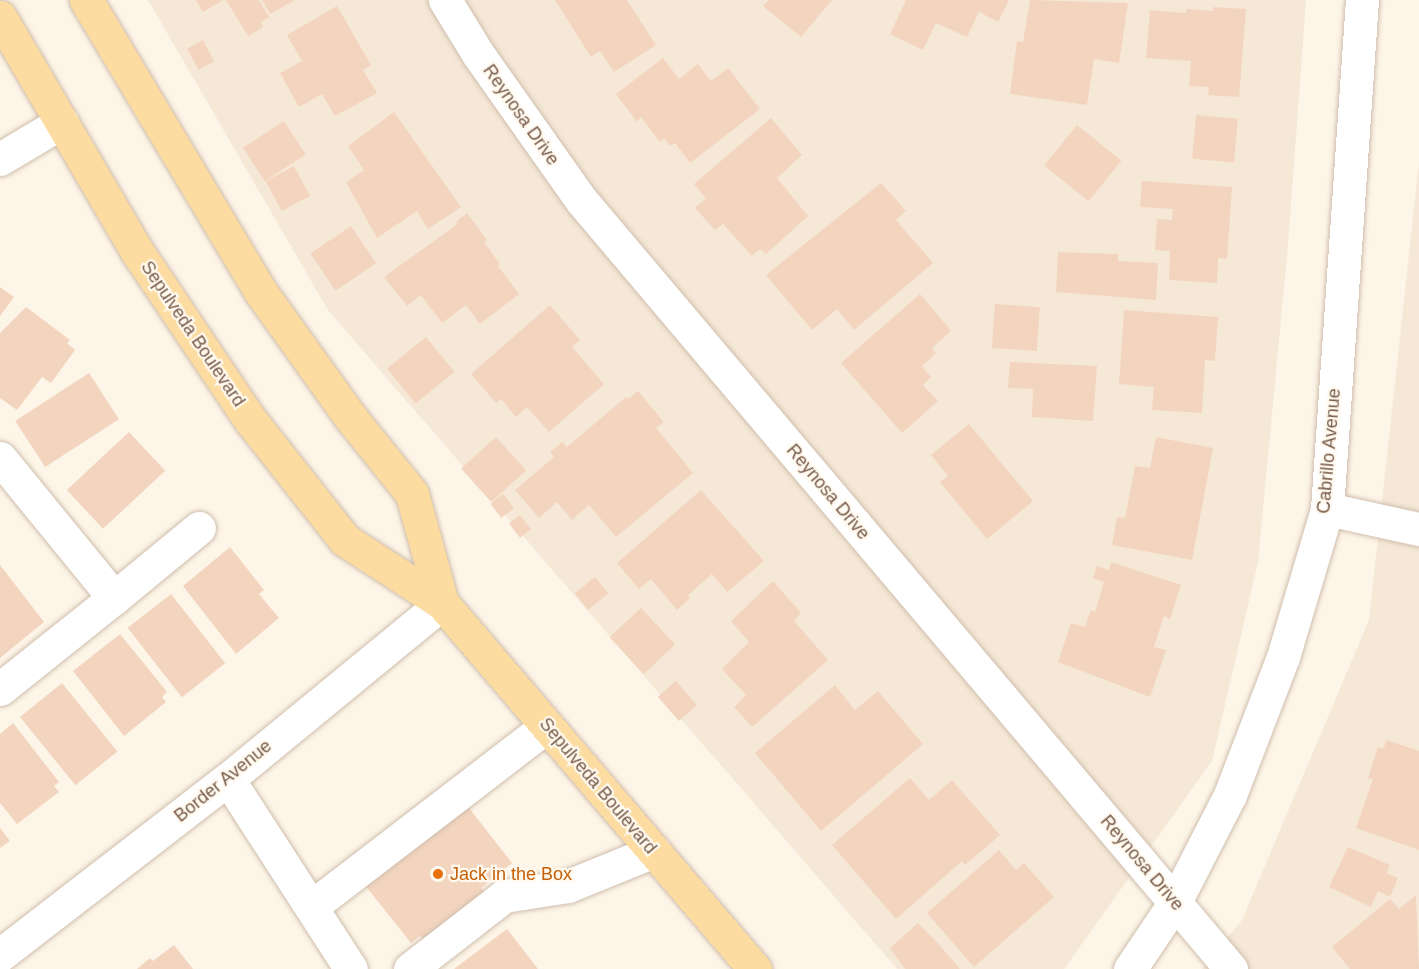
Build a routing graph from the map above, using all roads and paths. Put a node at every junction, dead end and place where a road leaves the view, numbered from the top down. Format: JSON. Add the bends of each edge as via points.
{"nodes":[{"id":1,"x":86,"y":0,"type":"edge"},
{"id":2,"x":445,"y":0,"type":"edge"},
{"id":3,"x":1362,"y":0,"type":"edge"},
{"id":4,"x":0,"y":17,"type":"edge"},
{"id":5,"x":62,"y":122,"type":"junction"},
{"id":6,"x":0,"y":159,"type":"edge"},
{"id":7,"x":0,"y":458,"type":"edge"},
{"id":8,"x":1328,"y":509,"type":"junction"},
{"id":9,"x":199,"y":528,"type":"dead end"},
{"id":10,"x":1419,"y":529,"type":"edge"},
{"id":11,"x":114,"y":598,"type":"junction"},
{"id":12,"x":442,"y":603,"type":"junction"},
{"id":13,"x":0,"y":689,"type":"edge"},
{"id":14,"x":548,"y":726,"type":"junction"},
{"id":15,"x":228,"y":779,"type":"junction"},
{"id":16,"x":654,"y":850,"type":"junction"},
{"id":17,"x":1174,"y":902,"type":"junction"},
{"id":18,"x":311,"y":907,"type":"junction"},
{"id":19,"x":0,"y":955,"type":"edge"},
{"id":20,"x":351,"y":969,"type":"edge"},
{"id":21,"x":410,"y":969,"type":"edge"},
{"id":22,"x":755,"y":969,"type":"edge"},
{"id":23,"x":1130,"y":969,"type":"edge"},
{"id":24,"x":1231,"y":969,"type":"edge"}],
"edges":[{"from":1,"to":12,"type":"main road","name":"Sepulveda Boulevard","via":[[260,291],[351,418],[412,494]]},
{"from":2,"to":17,"type":"street","name":"Reynosa Drive","via":[[478,54],[581,200]]},
{"from":3,"to":8,"type":"street","name":"Cabrillo Avenue"},
{"from":4,"to":5,"type":"main road","name":"Sepulveda Boulevard"},
{"from":5,"to":6,"type":"street"},
{"from":5,"to":12,"type":"main road","name":"Sepulveda Boulevard","via":[[136,250],[258,430],[345,540]]},
{"from":7,"to":11,"type":"street"},
{"from":8,"to":10,"type":"street"},
{"from":8,"to":17,"type":"street","name":"Cabrillo Avenue","via":[[1283,657],[1230,795]]},
{"from":9,"to":11,"type":"street"},
{"from":11,"to":13,"type":"street"},
{"from":12,"to":14,"type":"main road","name":"Sepulveda Boulevard"},
{"from":12,"to":15,"type":"street","name":"Border Avenue"},
{"from":14,"to":16,"type":"main road","name":"Sepulveda Boulevard"},
{"from":14,"to":18,"type":"street"},
{"from":15,"to":18,"type":"street"},
{"from":15,"to":19,"type":"street","name":"Border Avenue"},
{"from":16,"to":21,"type":"street","via":[[568,886],[504,896]]},
{"from":16,"to":22,"type":"main road","name":"Sepulveda Boulevard"},
{"from":17,"to":23,"type":"street","name":"Cabrillo Avenue"},
{"from":17,"to":24,"type":"street","name":"Reynosa Drive"},
{"from":18,"to":20,"type":"street"}]}
